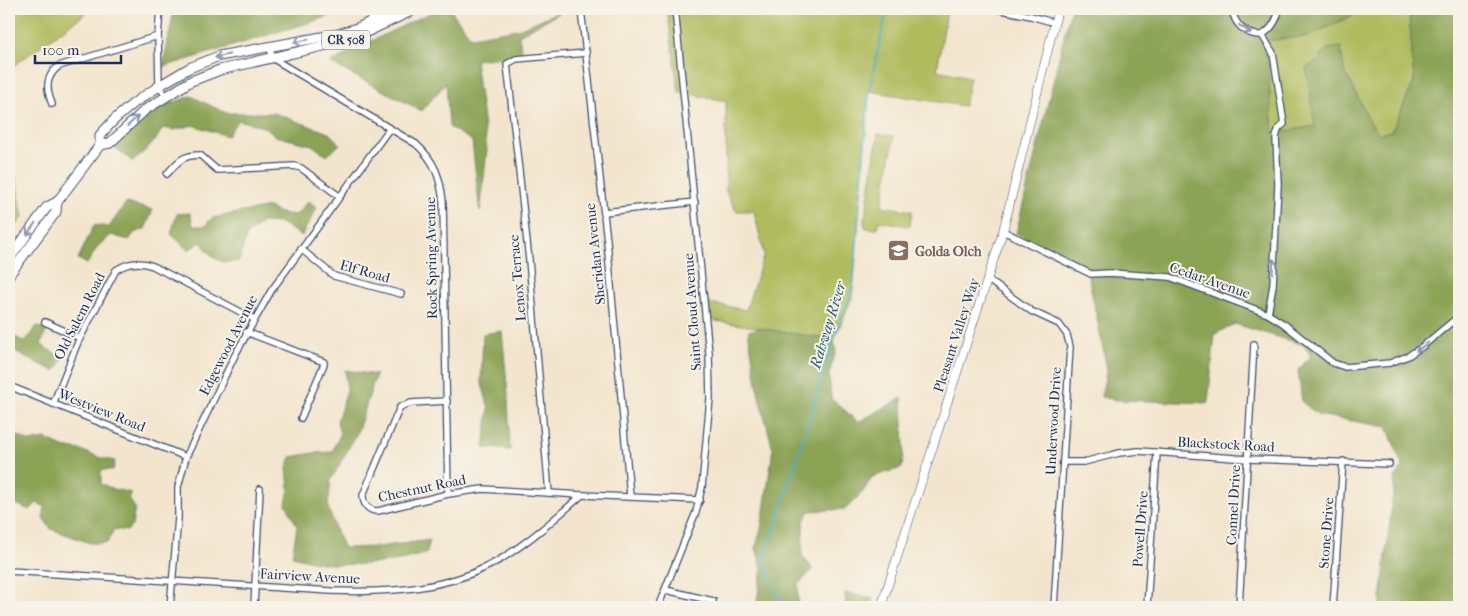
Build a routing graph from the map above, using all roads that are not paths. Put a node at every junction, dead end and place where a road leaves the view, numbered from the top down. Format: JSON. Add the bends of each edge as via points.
{"nodes":[{"id":1,"x":160,"y":9,"type":"edge"},
{"id":2,"x":396,"y":9,"type":"edge"},
{"id":3,"x":416,"y":9,"type":"edge"},
{"id":4,"x":581,"y":9,"type":"edge"},
{"id":5,"x":675,"y":9,"type":"edge"},
{"id":6,"x":997,"y":9,"type":"edge"},
{"id":7,"x":1058,"y":9,"type":"edge"},
{"id":8,"x":1232,"y":9,"type":"edge"},
{"id":9,"x":1279,"y":9,"type":"edge"},
{"id":10,"x":1054,"y":24,"type":"junction"},
{"id":11,"x":158,"y":36,"type":"junction"},
{"id":12,"x":1264,"y":38,"type":"junction"},
{"id":13,"x":270,"y":47,"type":"junction"},
{"id":14,"x":586,"y":53,"type":"junction"},
{"id":15,"x":289,"y":54,"type":"junction"},
{"id":16,"x":272,"y":58,"type":"junction"},
{"id":17,"x":293,"y":70,"type":"junction"},
{"id":18,"x":159,"y":86,"type":"junction"},
{"id":19,"x":166,"y":96,"type":"junction"},
{"id":20,"x":52,"y":104,"type":"dead end"},
{"id":21,"x":390,"y":128,"type":"junction"},
{"id":22,"x":100,"y":145,"type":"junction"},
{"id":23,"x":167,"y":174,"type":"dead end"},
{"id":24,"x":339,"y":196,"type":"junction"},
{"id":25,"x":57,"y":202,"type":"junction"},
{"id":26,"x":695,"y":202,"type":"junction"},
{"id":27,"x":604,"y":212,"type":"junction"},
{"id":28,"x":1003,"y":231,"type":"junction"},
{"id":29,"x":301,"y":249,"type":"junction"},
{"id":30,"x":9,"y":259,"type":"edge"},
{"id":31,"x":9,"y":275,"type":"edge"},
{"id":32,"x":987,"y":279,"type":"junction"},
{"id":33,"x":401,"y":294,"type":"dead end"},
{"id":34,"x":1268,"y":314,"type":"junction"},
{"id":35,"x":1459,"y":316,"type":"edge"},
{"id":36,"x":254,"y":319,"type":"junction"},
{"id":37,"x":45,"y":322,"type":"dead end"},
{"id":38,"x":246,"y":332,"type":"junction"},
{"id":39,"x":80,"y":338,"type":"junction"},
{"id":40,"x":1254,"y":344,"type":"dead end"},
{"id":41,"x":9,"y":386,"type":"edge"},
{"id":42,"x":447,"y":401,"type":"junction"},
{"id":43,"x":52,"y":404,"type":"junction"},
{"id":44,"x":301,"y":418,"type":"dead end"},
{"id":45,"x":1157,"y":452,"type":"junction"},
{"id":46,"x":186,"y":457,"type":"junction"},
{"id":47,"x":1248,"y":458,"type":"junction"},
{"id":48,"x":1343,"y":461,"type":"junction"},
{"id":49,"x":1063,"y":462,"type":"junction"},
{"id":50,"x":1389,"y":464,"type":"dead end"},
{"id":51,"x":260,"y":489,"type":"dead end"},
{"id":52,"x":549,"y":493,"type":"junction"},
{"id":53,"x":448,"y":494,"type":"junction"},
{"id":54,"x":582,"y":495,"type":"junction"},
{"id":55,"x":630,"y":496,"type":"junction"},
{"id":56,"x":700,"y":500,"type":"junction"},
{"id":57,"x":9,"y":571,"type":"edge"},
{"id":58,"x":172,"y":581,"type":"junction"},
{"id":59,"x":255,"y":586,"type":"junction"},
{"id":60,"x":666,"y":590,"type":"junction"},
{"id":61,"x":713,"y":601,"type":"dead end"},
{"id":62,"x":170,"y":607,"type":"edge"},
{"id":63,"x":254,"y":607,"type":"edge"},
{"id":64,"x":658,"y":607,"type":"edge"},
{"id":65,"x":881,"y":607,"type":"edge"},
{"id":66,"x":1054,"y":607,"type":"edge"},
{"id":67,"x":1147,"y":607,"type":"edge"},
{"id":68,"x":1239,"y":607,"type":"edge"},
{"id":69,"x":1333,"y":607,"type":"edge"}],
"edges":[{"from":1,"to":11,"type":"street"},
{"from":2,"to":13,"type":"main road","number":"CR 508","one_way":true,"via":[[338,34]]},
{"from":3,"to":15,"type":"main road","number":"CR 508","via":[[358,36]]},
{"from":4,"to":14,"type":"street","name":"Sheridan Avenue"},
{"from":5,"to":26,"type":"street","name":"Saint Cloud Avenue"},
{"from":6,"to":10,"type":"street"},
{"from":7,"to":10,"type":"main road","name":"Pleasant Valley Way"},
{"from":8,"to":12,"type":"street","one_way":true,"via":[[1236,23]]},
{"from":9,"to":12,"type":"street"},
{"from":10,"to":28,"type":"main road","name":"Pleasant Valley Way"},
{"from":11,"to":18,"type":"street"},
{"from":11,"to":20,"type":"street","via":[[59,66],[48,82]]},
{"from":34,"to":12,"type":"street","name":"Cedar Avenue","one_way":true,"via":[[1273,285],[1278,185],[1276,137],[1284,124],[1274,53]]},
{"from":13,"to":16,"type":"street"},
{"from":13,"to":18,"type":"main road","number":"CR 508","one_way":true,"via":[[219,56],[189,68]]},
{"from":14,"to":27,"type":"street","name":"Sheridan Avenue"},
{"from":14,"to":52,"type":"street","name":"Lenox Terrace","via":[[516,58],[507,68],[529,260]]},
{"from":15,"to":16,"type":"main road","number":"CR 508"},
{"from":15,"to":17,"type":"street"},
{"from":16,"to":17,"type":"street","name":"Rock Spring Avenue"},
{"from":16,"to":19,"type":"main road","number":"CR 508","via":[[220,70],[191,81]]},
{"from":17,"to":21,"type":"street","name":"Rock Spring Avenue"},
{"from":18,"to":19,"type":"street"},
{"from":18,"to":22,"type":"main road","number":"CR 508","via":[[115,119],[100,135]]},
{"from":22,"to":19,"type":"main road","number":"CR 508","one_way":true,"via":[[110,143],[145,110]]},
{"from":21,"to":24,"type":"street","name":"Edgewood Avenue"},
{"from":21,"to":42,"type":"street","name":"Rock Spring Avenue","via":[[428,155],[441,186]]},
{"from":22,"to":25,"type":"main road","number":"CR 508"},
{"from":23,"to":24,"type":"street","via":[[182,158],[194,155],[200,155],[217,170],[294,166]]},
{"from":24,"to":29,"type":"street","name":"Edgewood Avenue"},
{"from":25,"to":30,"type":"main road","number":"CR 508","one_way":true,"via":[[47,207]]},
{"from":25,"to":31,"type":"main road","number":"CR 508","via":[[56,212]]},
{"from":26,"to":27,"type":"street"},
{"from":26,"to":56,"type":"street","name":"Saint Cloud Avenue","via":[[710,380]]},
{"from":27,"to":55,"type":"street","name":"Sheridan Avenue"},
{"from":28,"to":32,"type":"main road","name":"Pleasant Valley Way"},
{"from":28,"to":34,"type":"street","name":"Cedar Avenue","via":[[1091,274],[1170,277]]},
{"from":29,"to":33,"type":"street","name":"Elf Road","via":[[334,276]]},
{"from":29,"to":36,"type":"street","name":"Edgewood Avenue"},
{"from":32,"to":49,"type":"street","name":"Underwood Drive","via":[[1031,311],[1059,324],[1067,336],[1070,348]]},
{"from":32,"to":65,"type":"main road","name":"Pleasant Valley Way"},
{"from":35,"to":34,"type":"street","name":"Cedar Avenue","one_way":true,"via":[[1408,356],[1390,363],[1345,367],[1333,363]]},
{"from":36,"to":38,"type":"street","name":"Edgewood Avenue"},
{"from":36,"to":39,"type":"street","name":"Old Salem Road","via":[[143,262],[116,270]]},
{"from":37,"to":39,"type":"street"},
{"from":38,"to":44,"type":"street","via":[[324,362]]},
{"from":38,"to":46,"type":"street","name":"Edgewood Avenue"},
{"from":39,"to":43,"type":"street","name":"Old Salem Road"},
{"from":40,"to":47,"type":"street","name":"Connel Drive"},
{"from":41,"to":43,"type":"street","name":"Westview Road"},
{"from":42,"to":53,"type":"street","name":"Rock Spring Avenue"},
{"from":42,"to":53,"type":"street","name":"Chestnut Road","via":[[411,402],[400,407],[363,499],[366,507],[378,511]]},
{"from":43,"to":46,"type":"street","name":"Westview Road"},
{"from":45,"to":47,"type":"street","name":"Blackstock Road"},
{"from":45,"to":49,"type":"street","name":"Blackstock Road","via":[[1128,451],[1084,462]]},
{"from":45,"to":67,"type":"street","name":"Powell Drive"},
{"from":46,"to":58,"type":"street","name":"Edgewood Avenue","via":[[178,486]]},
{"from":47,"to":48,"type":"street","name":"Blackstock Road"},
{"from":47,"to":68,"type":"street","name":"Connel Drive"},
{"from":48,"to":50,"type":"street","name":"Blackstock Road"},
{"from":48,"to":69,"type":"street","name":"Stone Drive"},
{"from":49,"to":66,"type":"street","name":"Underwood Drive"},
{"from":51,"to":59,"type":"street"},
{"from":52,"to":53,"type":"street","name":"Chestnut Road","via":[[483,489]]},
{"from":52,"to":54,"type":"street","name":"Chestnut Road"},
{"from":54,"to":55,"type":"street","name":"Chestnut Road"},
{"from":54,"to":59,"type":"street","name":"Fairview Avenue","via":[[514,551],[460,578],[405,590],[374,592]]},
{"from":55,"to":56,"type":"street","name":"Chestnut Road"},
{"from":56,"to":60,"type":"street","name":"Saint Cloud Avenue"},
{"from":57,"to":58,"type":"street","name":"Fairview Avenue"},
{"from":58,"to":59,"type":"street","name":"Fairview Avenue"},
{"from":58,"to":62,"type":"street","name":"Edgewood Avenue"},
{"from":59,"to":63,"type":"street"},
{"from":60,"to":61,"type":"street"},
{"from":60,"to":64,"type":"street","name":"Saint Cloud Avenue"}]}
